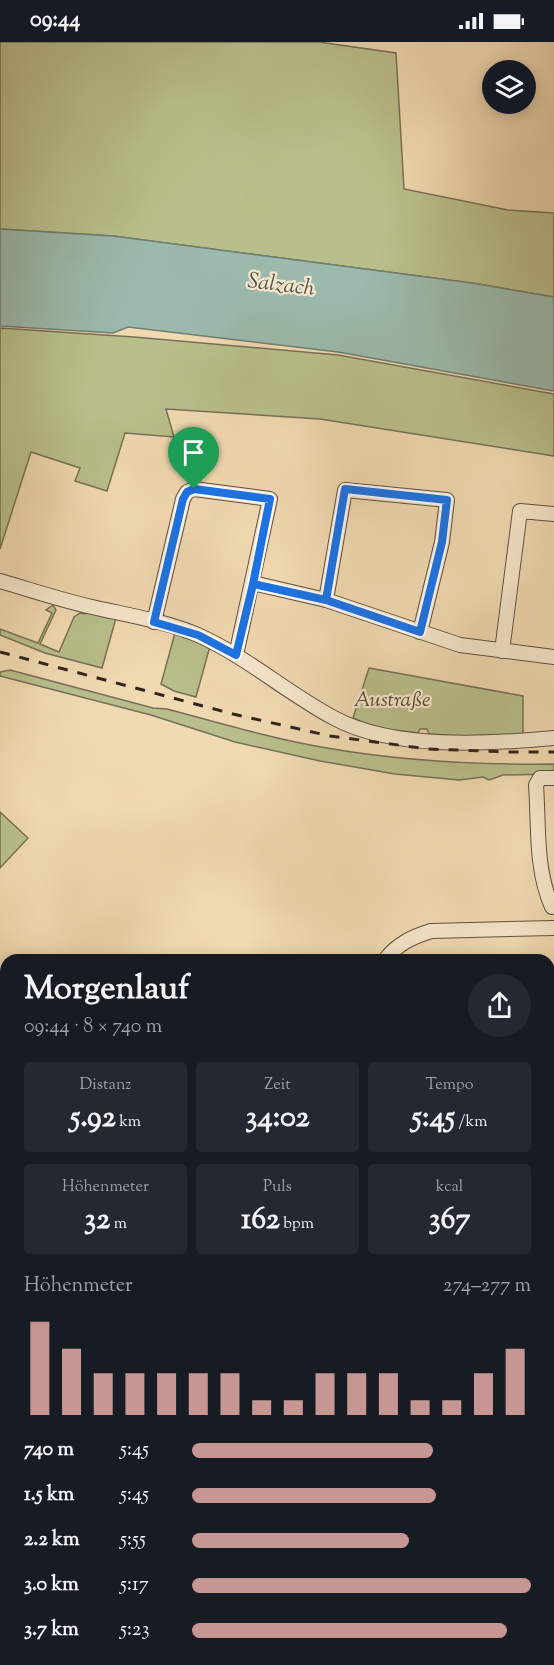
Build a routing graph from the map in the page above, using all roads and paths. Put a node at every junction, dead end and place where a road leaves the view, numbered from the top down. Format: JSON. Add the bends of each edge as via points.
{"nodes":[{"id":1,"x":554,"y":514,"type":"edge"},
{"id":2,"x":0,"y":581,"type":"edge"},
{"id":3,"x":253,"y":584,"type":"junction"},
{"id":4,"x":326,"y":600,"type":"junction"},
{"id":5,"x":154,"y":622,"type":"junction"},
{"id":6,"x":420,"y":632,"type":"junction"},
{"id":7,"x":502,"y":651,"type":"junction"},
{"id":8,"x":236,"y":655,"type":"junction"},
{"id":9,"x":554,"y":657,"type":"edge"},
{"id":10,"x":554,"y":738,"type":"edge"},
{"id":11,"x":554,"y":778,"type":"edge"},
{"id":12,"x":553,"y":905,"type":"edge"},
{"id":13,"x":552,"y":928,"type":"edge"},
{"id":14,"x":390,"y":954,"type":"edge"}],
"edges":[{"from":1,"to":7,"type":"street","via":[[520,511]]},
{"from":2,"to":5,"type":"street"},
{"from":3,"to":4,"type":"street"},
{"from":3,"to":5,"type":"street","via":[[270,499],[194,489],[183,499]]},
{"from":3,"to":8,"type":"street"},
{"from":4,"to":6,"type":"street"},
{"from":4,"to":6,"type":"street","via":[[345,489],[447,500],[442,542]]},
{"from":5,"to":8,"type":"street","via":[[198,635]]},
{"from":6,"to":7,"type":"street","via":[[460,645]]},
{"from":7,"to":9,"type":"street"},
{"from":8,"to":10,"type":"street","via":[[334,718],[372,733],[452,742]]},
{"from":11,"to":12,"type":"street","via":[[540,778],[536,785],[541,875]]},
{"from":12,"to":13,"type":"street"},
{"from":13,"to":14,"type":"street","via":[[431,931],[412,937]]}]}
